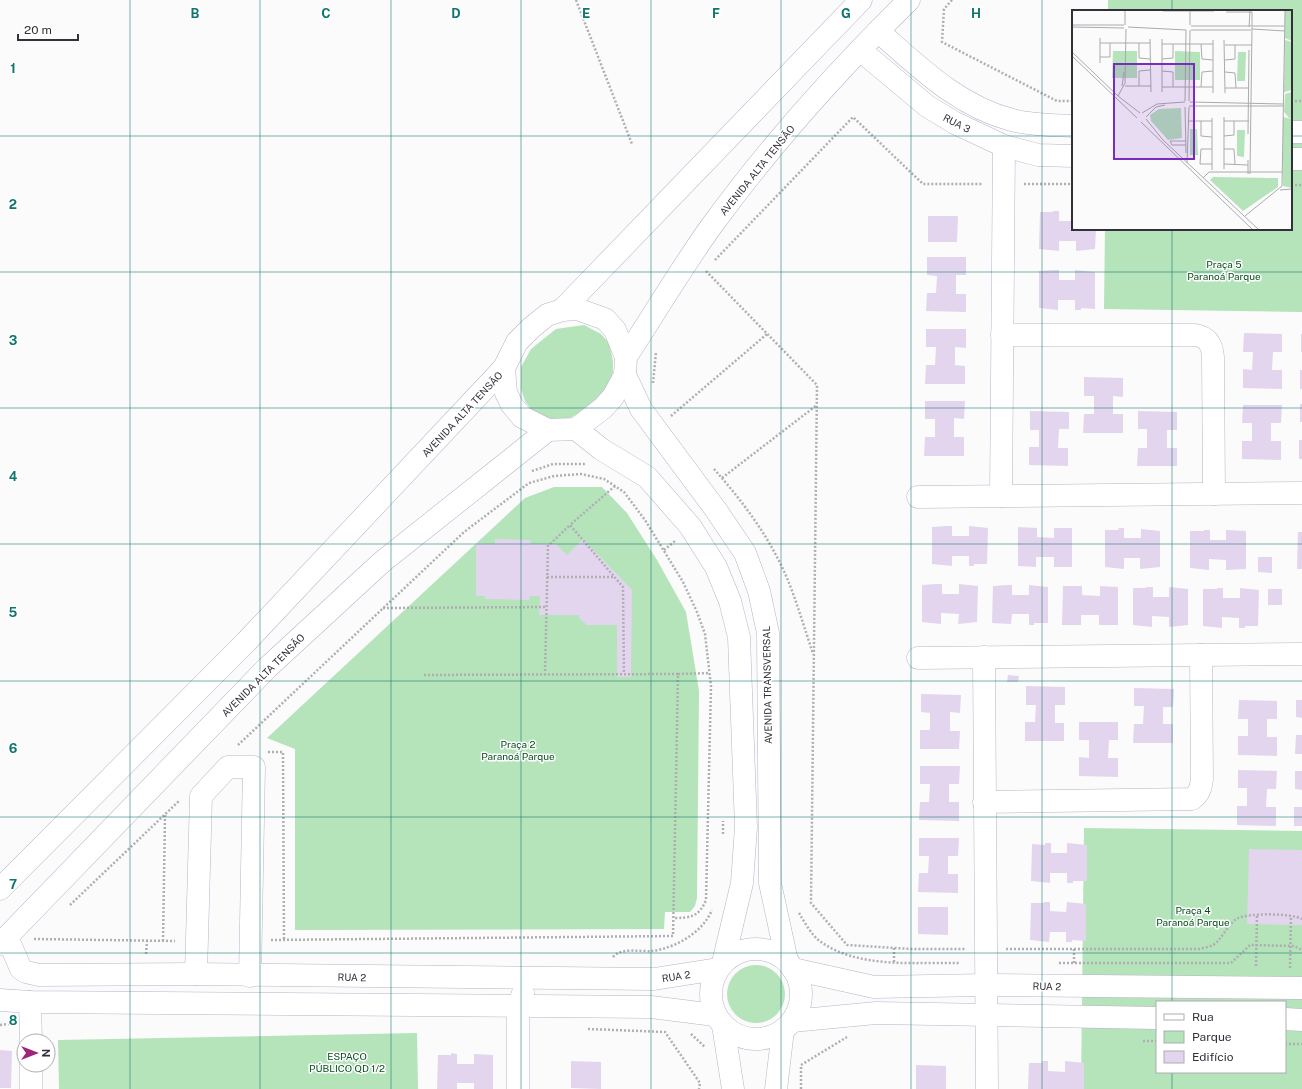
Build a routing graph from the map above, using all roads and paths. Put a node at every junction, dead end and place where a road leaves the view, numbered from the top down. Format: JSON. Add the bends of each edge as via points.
{"nodes":[{"id":1,"x":576,"y":0,"type":"edge"},
{"id":2,"x":861,"y":0,"type":"edge"},
{"id":3,"x":909,"y":0,"type":"edge"},
{"id":4,"x":952,"y":0,"type":"edge"},
{"id":5,"x":878,"y":31,"type":"junction"},
{"id":6,"x":860,"y":50,"type":"junction"},
{"id":7,"x":1072,"y":101,"type":"edge"},
{"id":8,"x":1072,"y":126,"type":"edge"},
{"id":9,"x":632,"y":144,"type":"dead end"},
{"id":10,"x":1004,"y":146,"type":"junction"},
{"id":11,"x":1072,"y":156,"type":"edge"},
{"id":12,"x":1004,"y":184,"type":"junction"},
{"id":13,"x":1072,"y":184,"type":"edge"},
{"id":14,"x":711,"y":264,"type":"dead end"},
{"id":15,"x":701,"y":276,"type":"dead end"},
{"id":16,"x":562,"y":310,"type":"junction"},
{"id":17,"x":767,"y":334,"type":"junction"},
{"id":18,"x":1002,"y":335,"type":"junction"},
{"id":19,"x":657,"y":348,"type":"dead end"},
{"id":20,"x":626,"y":366,"type":"junction"},
{"id":21,"x":504,"y":368,"type":"junction"},
{"id":22,"x":654,"y":388,"type":"dead end"},
{"id":23,"x":817,"y":405,"type":"junction"},
{"id":24,"x":666,"y":415,"type":"dead end"},
{"id":25,"x":576,"y":429,"type":"junction"},
{"id":26,"x":548,"y":430,"type":"junction"},
{"id":27,"x":592,"y":465,"type":"dead end"},
{"id":28,"x":712,"y":467,"type":"dead end"},
{"id":29,"x":525,"y":474,"type":"dead end"},
{"id":30,"x":722,"y":478,"type":"junction"},
{"id":31,"x":615,"y":486,"type":"junction"},
{"id":32,"x":1302,"y":493,"type":"edge"},
{"id":33,"x":1214,"y":494,"type":"junction"},
{"id":34,"x":1001,"y":496,"type":"junction"},
{"id":35,"x":918,"y":497,"type":"dead end"},
{"id":36,"x":570,"y":525,"type":"junction"},
{"id":37,"x":547,"y":577,"type":"junction"},
{"id":38,"x":614,"y":577,"type":"junction"},
{"id":39,"x":547,"y":607,"type":"junction"},
{"id":40,"x":383,"y":608,"type":"junction"},
{"id":41,"x":1302,"y":654,"type":"edge"},
{"id":42,"x":1201,"y":655,"type":"junction"},
{"id":43,"x":984,"y":657,"type":"junction"},
{"id":44,"x":814,"y":658,"type":"junction"},
{"id":45,"x":918,"y":658,"type":"dead end"},
{"id":46,"x":710,"y":673,"type":"junction"},
{"id":47,"x":624,"y":674,"type":"junction"},
{"id":48,"x":678,"y":674,"type":"junction"},
{"id":49,"x":424,"y":675,"type":"dead end"},
{"id":50,"x":545,"y":675,"type":"junction"},
{"id":51,"x":232,"y":751,"type":"dead end"},
{"id":52,"x":261,"y":752,"type":"dead end"},
{"id":53,"x":182,"y":798,"type":"dead end"},
{"id":54,"x":984,"y":802,"type":"junction"},
{"id":55,"x":166,"y":814,"type":"junction"},
{"id":56,"x":723,"y":820,"type":"dead end"},
{"id":57,"x":722,"y":835,"type":"dead end"},
{"id":58,"x":0,"y":889,"type":"edge"},
{"id":59,"x":715,"y":904,"type":"dead end"},
{"id":60,"x":68,"y":907,"type":"dead end"},
{"id":61,"x":1257,"y":915,"type":"junction"},
{"id":62,"x":1291,"y":916,"type":"junction"},
{"id":63,"x":673,"y":918,"type":"junction"},
{"id":64,"x":1302,"y":918,"type":"edge"},
{"id":65,"x":39,"y":934,"type":"dead end"},
{"id":66,"x":284,"y":940,"type":"junction"},
{"id":67,"x":4,"y":941,"type":"edge"},
{"id":68,"x":163,"y":941,"type":"junction"},
{"id":69,"x":180,"y":941,"type":"dead end"},
{"id":70,"x":267,"y":941,"type":"dead end"},
{"id":71,"x":986,"y":949,"type":"junction"},
{"id":72,"x":612,"y":959,"type":"dead end"},
{"id":73,"x":790,"y":965,"type":"junction"},
{"id":74,"x":721,"y":966,"type":"junction"},
{"id":75,"x":1263,"y":967,"type":"dead end"},
{"id":76,"x":1283,"y":967,"type":"dead end"},
{"id":77,"x":1296,"y":967,"type":"dead end"},
{"id":78,"x":196,"y":974,"type":"junction"},
{"id":79,"x":250,"y":976,"type":"junction"},
{"id":80,"x":528,"y":978,"type":"junction"},
{"id":81,"x":1294,"y":981,"type":"edge"},
{"id":82,"x":986,"y":985,"type":"junction"},
{"id":83,"x":0,"y":1000,"type":"edge"},
{"id":84,"x":30,"y":1002,"type":"junction"},
{"id":85,"x":518,"y":1007,"type":"junction"},
{"id":86,"x":986,"y":1016,"type":"junction"},
{"id":87,"x":1156,"y":1018,"type":"edge"},
{"id":88,"x":1286,"y":1019,"type":"edge"},
{"id":89,"x":719,"y":1020,"type":"junction"},
{"id":90,"x":1302,"y":1020,"type":"edge"},
{"id":91,"x":787,"y":1026,"type":"junction"},
{"id":92,"x":580,"y":1029,"type":"dead end"},
{"id":93,"x":686,"y":1032,"type":"dead end"},
{"id":94,"x":31,"y":1033,"type":"edge"},
{"id":95,"x":1286,"y":1044,"type":"edge"},
{"id":96,"x":1302,"y":1044,"type":"edge"},
{"id":97,"x":706,"y":1048,"type":"dead end"},
{"id":98,"x":31,"y":1073,"type":"edge"},
{"id":99,"x":31,"y":1089,"type":"edge"},
{"id":100,"x":518,"y":1089,"type":"edge"},
{"id":101,"x":700,"y":1089,"type":"edge"},
{"id":102,"x":733,"y":1089,"type":"edge"},
{"id":103,"x":776,"y":1089,"type":"edge"},
{"id":104,"x":987,"y":1089,"type":"edge"}],
"edges":[{"from":1,"to":9,"type":"path"},
{"from":2,"to":16,"type":"street"},
{"from":3,"to":5,"type":"street","name":"AVENIDA ALTA TENSĀO"},
{"from":4,"to":7,"type":"path","via":[[944,9],[942,42],[1057,101]]},
{"from":5,"to":6,"type":"street","name":"AVENIDA ALTA TENSĀO"},
{"from":5,"to":8,"type":"street","via":[[937,83],[978,107],[1012,120]]},
{"from":6,"to":10,"type":"street","name":"RUA 3","via":[[927,106],[955,123]]},
{"from":6,"to":20,"type":"street","name":"AVENIDA ALTA TENSĀO","via":[[779,141],[710,228]]},
{"from":10,"to":11,"type":"street","name":"RUA 3","via":[[1038,155]]},
{"from":10,"to":12,"type":"street"},
{"from":12,"to":13,"type":"path"},
{"from":12,"to":14,"type":"path","via":[[923,184],[853,117]]},
{"from":12,"to":18,"type":"street"},
{"from":15,"to":17,"type":"path","via":[[706,270]]},
{"from":16,"to":20,"type":"street","via":[[578,309],[605,319],[615,330]]},
{"from":16,"to":21,"type":"street","via":[[547,315],[517,342]]},
{"from":17,"to":23,"type":"path","via":[[817,385]]},
{"from":17,"to":24,"type":"path","via":[[669,418]]},
{"from":18,"to":33,"type":"street","via":[[1203,336],[1212,347],[1213,357]]},
{"from":18,"to":34,"type":"street"},
{"from":19,"to":22,"type":"path"},
{"from":20,"to":25,"type":"street","via":[[613,397]]},
{"from":20,"to":73,"type":"street","name":"AVENIDA TRANSVERSAL","via":[[641,409],[745,553],[759,591],[768,633],[770,883]]},
{"from":21,"to":26,"type":"street","via":[[506,393],[512,405],[522,417]]},
{"from":21,"to":58,"type":"street","name":"AVENIDA ALTA TENSÃO","via":[[246,642]]},
{"from":23,"to":30,"type":"path"},
{"from":23,"to":44,"type":"path"},
{"from":25,"to":26,"type":"street"},
{"from":25,"to":74,"type":"street","via":[[601,449],[647,477],[690,526],[716,567],[730,601],[739,637],[746,827],[742,883]]},
{"from":26,"to":67,"type":"street","name":"AVENIDA ALTA TENSÃO","via":[[382,562],[267,668]]},
{"from":27,"to":29,"type":"path","via":[[553,464]]},
{"from":28,"to":30,"type":"path"},
{"from":30,"to":44,"type":"path","via":[[745,505],[767,540],[790,587]]},
{"from":31,"to":36,"type":"path"},
{"from":31,"to":40,"type":"path","via":[[604,479],[581,474],[554,476],[529,483],[464,532]]},
{"from":31,"to":46,"type":"path","via":[[624,492],[645,520],[683,582],[704,634]]},
{"from":32,"to":33,"type":"street"},
{"from":33,"to":34,"type":"street"},
{"from":34,"to":35,"type":"street"},
{"from":36,"to":37,"type":"path","via":[[548,546]]},
{"from":36,"to":38,"type":"path"},
{"from":37,"to":38,"type":"path"},
{"from":37,"to":39,"type":"path"},
{"from":38,"to":47,"type":"path","via":[[623,587]]},
{"from":39,"to":40,"type":"path"},
{"from":39,"to":50,"type":"path"},
{"from":40,"to":51,"type":"path"},
{"from":41,"to":42,"type":"street"},
{"from":42,"to":43,"type":"street"},
{"from":42,"to":54,"type":"street","via":[[1202,779],[1197,795],[1192,799]]},
{"from":43,"to":45,"type":"street"},
{"from":43,"to":54,"type":"street"},
{"from":44,"to":71,"type":"path","via":[[811,903],[848,945],[912,949]]},
{"from":46,"to":48,"type":"path"},
{"from":46,"to":63,"type":"path","via":[[706,900],[696,915],[690,918]]},
{"from":47,"to":48,"type":"path"},
{"from":47,"to":50,"type":"path"},
{"from":48,"to":63,"type":"path"},
{"from":49,"to":50,"type":"path"},
{"from":52,"to":66,"type":"path","via":[[283,752]]},
{"from":53,"to":55,"type":"path"},
{"from":54,"to":71,"type":"street"},
{"from":55,"to":60,"type":"path"},
{"from":55,"to":68,"type":"path"},
{"from":56,"to":57,"type":"path"},
{"from":59,"to":72,"type":"path","via":[[710,916],[700,928],[684,940],[666,948],[619,952]]},
{"from":61,"to":62,"type":"path"},
{"from":61,"to":71,"type":"path","via":[[1238,918],[1214,945],[1201,949]]},
{"from":61,"to":75,"type":"path","via":[[1256,967]]},
{"from":62,"to":64,"type":"path"},
{"from":62,"to":81,"type":"path"},
{"from":63,"to":66,"type":"path","via":[[673,936]]},
{"from":65,"to":68,"type":"path","via":[[34,939]]},
{"from":66,"to":70,"type":"path"},
{"from":67,"to":78,"type":"street","name":"RUA 2","via":[[21,969],[32,974]]},
{"from":68,"to":69,"type":"path"},
{"from":71,"to":82,"type":"street"},
{"from":73,"to":74,"type":"street","via":[[775,953],[762,949],[734,954]]},
{"from":73,"to":82,"type":"street","name":"RUA 2","via":[[874,987]]},
{"from":73,"to":91,"type":"street","name":"AVENIDA TRANSVERSAL","via":[[799,982],[801,996],[798,1009]]},
{"from":74,"to":80,"type":"street","name":"RUA 2","via":[[654,979]]},
{"from":74,"to":89,"type":"street","via":[[713,979],[710,991]]},
{"from":76,"to":81,"type":"path"},
{"from":77,"to":81,"type":"path"},
{"from":78,"to":79,"type":"street","name":"RUA 2"},
{"from":78,"to":79,"type":"street","via":[[201,796],[228,767],[254,767]]},
{"from":79,"to":80,"type":"street","name":"RUA 2"},
{"from":80,"to":85,"type":"street"},
{"from":81,"to":82,"type":"street","name":"RUA 2"},
{"from":82,"to":86,"type":"street"},
{"from":83,"to":84,"type":"street"},
{"from":84,"to":85,"type":"street"},
{"from":84,"to":94,"type":"street"},
{"from":85,"to":89,"type":"street","via":[[651,1007]]},
{"from":85,"to":100,"type":"street"},
{"from":86,"to":87,"type":"street"},
{"from":86,"to":91,"type":"street","via":[[876,1013]]},
{"from":86,"to":104,"type":"street"},
{"from":88,"to":90,"type":"street"},
{"from":89,"to":91,"type":"street","via":[[733,1034],[758,1040],[771,1037]]},
{"from":89,"to":102,"type":"street"},
{"from":91,"to":103,"type":"street","name":"AVENIDA TRANSVERSAL"},
{"from":92,"to":101,"type":"path","via":[[665,1032],[700,1084]]},
{"from":93,"to":97,"type":"path"},
{"from":95,"to":96,"type":"path"},
{"from":98,"to":99,"type":"street"}]}
